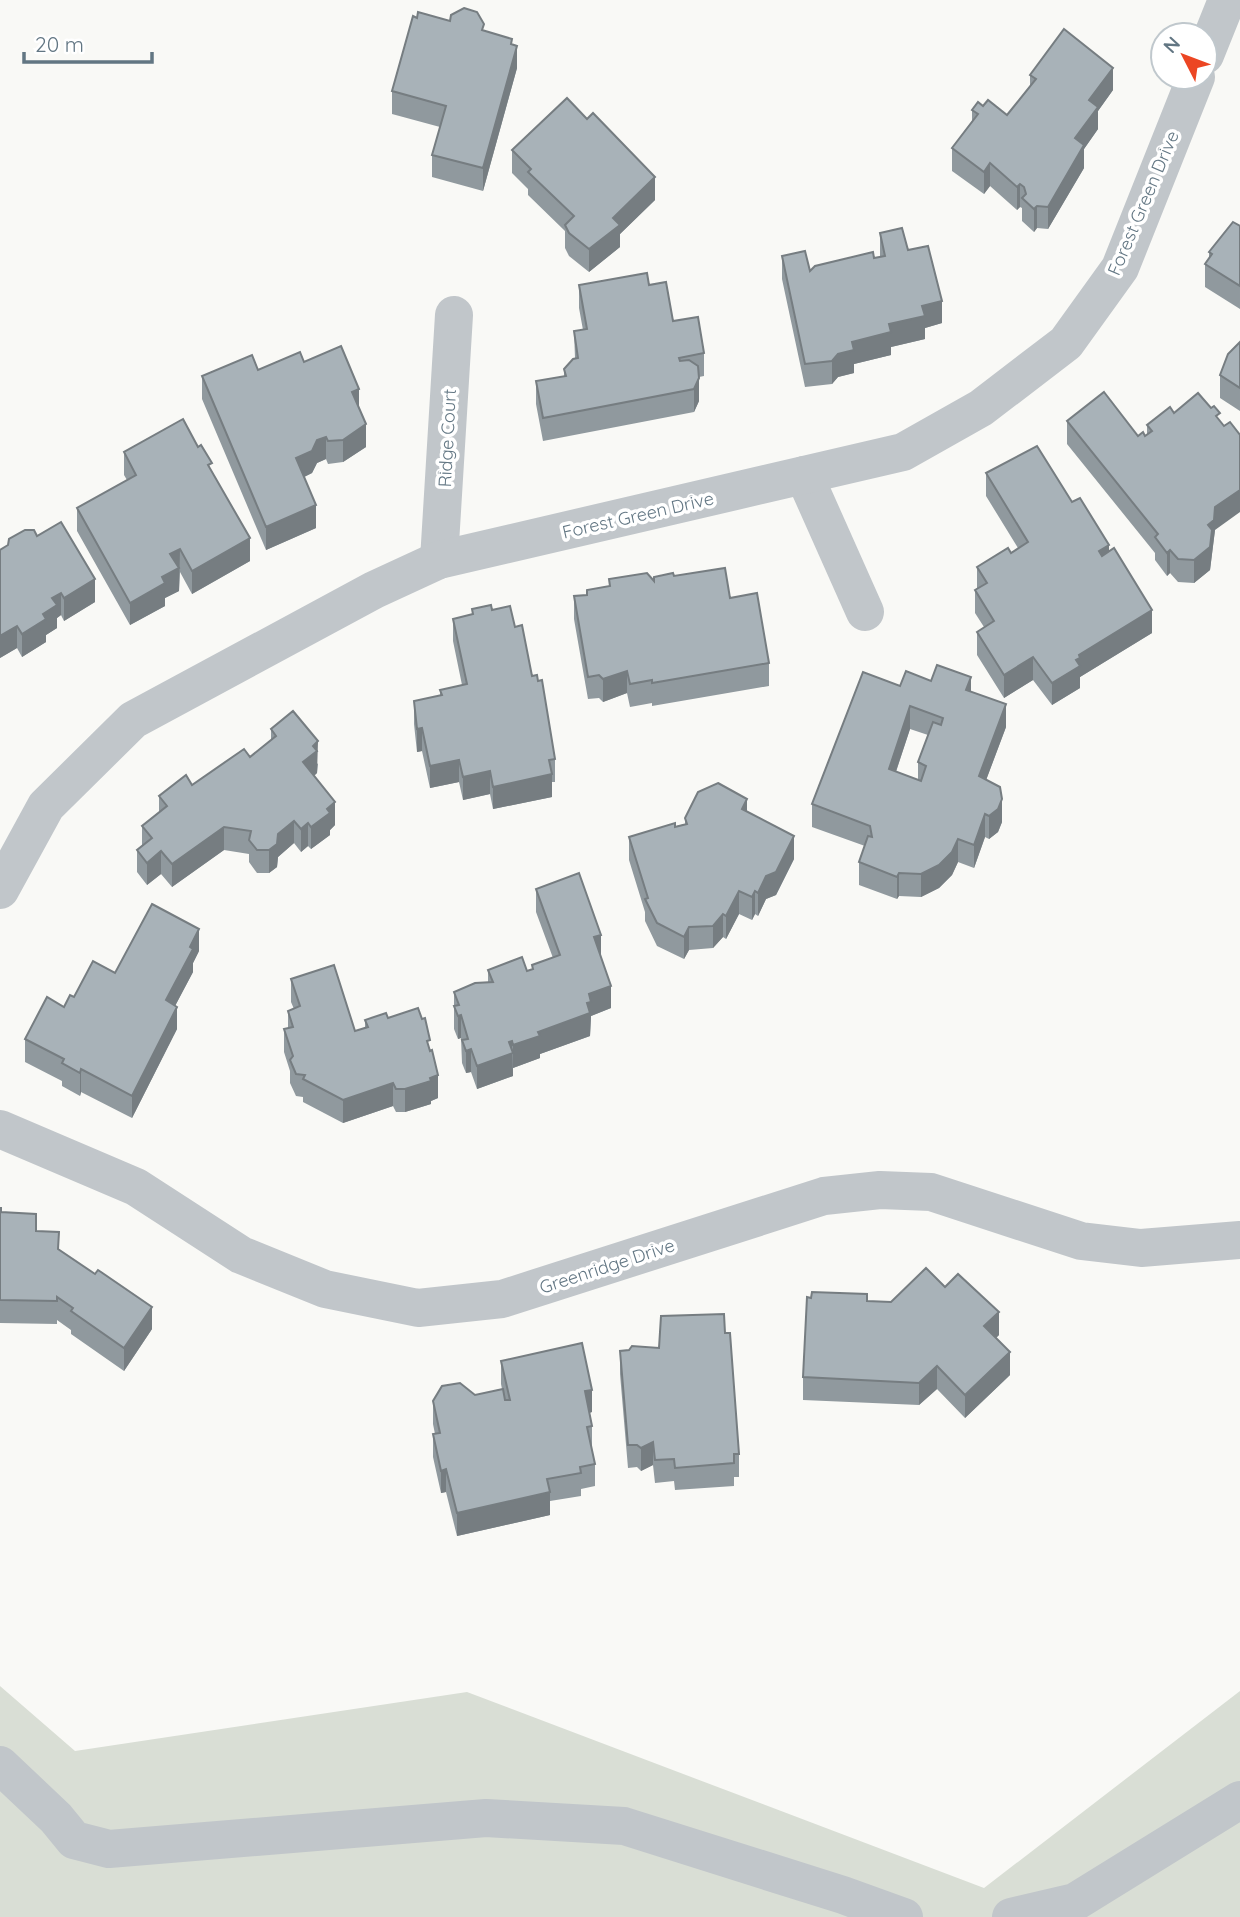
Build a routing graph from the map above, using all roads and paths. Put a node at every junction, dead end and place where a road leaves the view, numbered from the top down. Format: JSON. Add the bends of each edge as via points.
{"nodes":[{"id":1,"x":1227,"y":0,"type":"edge"},
{"id":2,"x":1219,"y":21,"type":"edge"},
{"id":3,"x":1190,"y":91,"type":"edge"},
{"id":4,"x":454,"y":315,"type":"dead end"},
{"id":5,"x":804,"y":475,"type":"junction"},
{"id":6,"x":439,"y":561,"type":"junction"},
{"id":7,"x":865,"y":612,"type":"dead end"},
{"id":8,"x":0,"y":890,"type":"edge"},
{"id":9,"x":0,"y":1129,"type":"edge"},
{"id":10,"x":1240,"y":1240,"type":"edge"},
{"id":11,"x":0,"y":1765,"type":"edge"},
{"id":12,"x":1240,"y":1800,"type":"edge"},
{"id":13,"x":904,"y":1917,"type":"edge"},
{"id":14,"x":1011,"y":1917,"type":"edge"}],
"edges":[{"from":1,"to":2,"type":"street"},
{"from":3,"to":5,"type":"street","name":"Forest Green Drive","via":[[1119,268],[1066,343],[981,408],[903,452]]},
{"from":4,"to":6,"type":"street","name":"Ridge Court"},
{"from":5,"to":6,"type":"street","name":"Forest Green Drive"},
{"from":5,"to":7,"type":"street"},
{"from":6,"to":8,"type":"street","name":"Forest Green Drive","via":[[374,590],[133,720],[46,806]]},
{"from":9,"to":10,"type":"street","name":"Greenridge Drive","via":[[136,1187],[241,1255],[325,1289],[418,1308],[502,1299],[824,1196],[880,1190],[931,1192],[1081,1241],[1141,1248]]},
{"from":11,"to":13,"type":"street","via":[[74,1840],[109,1849],[486,1818],[624,1826]]},
{"from":12,"to":14,"type":"street","via":[[1075,1902]]}]}
